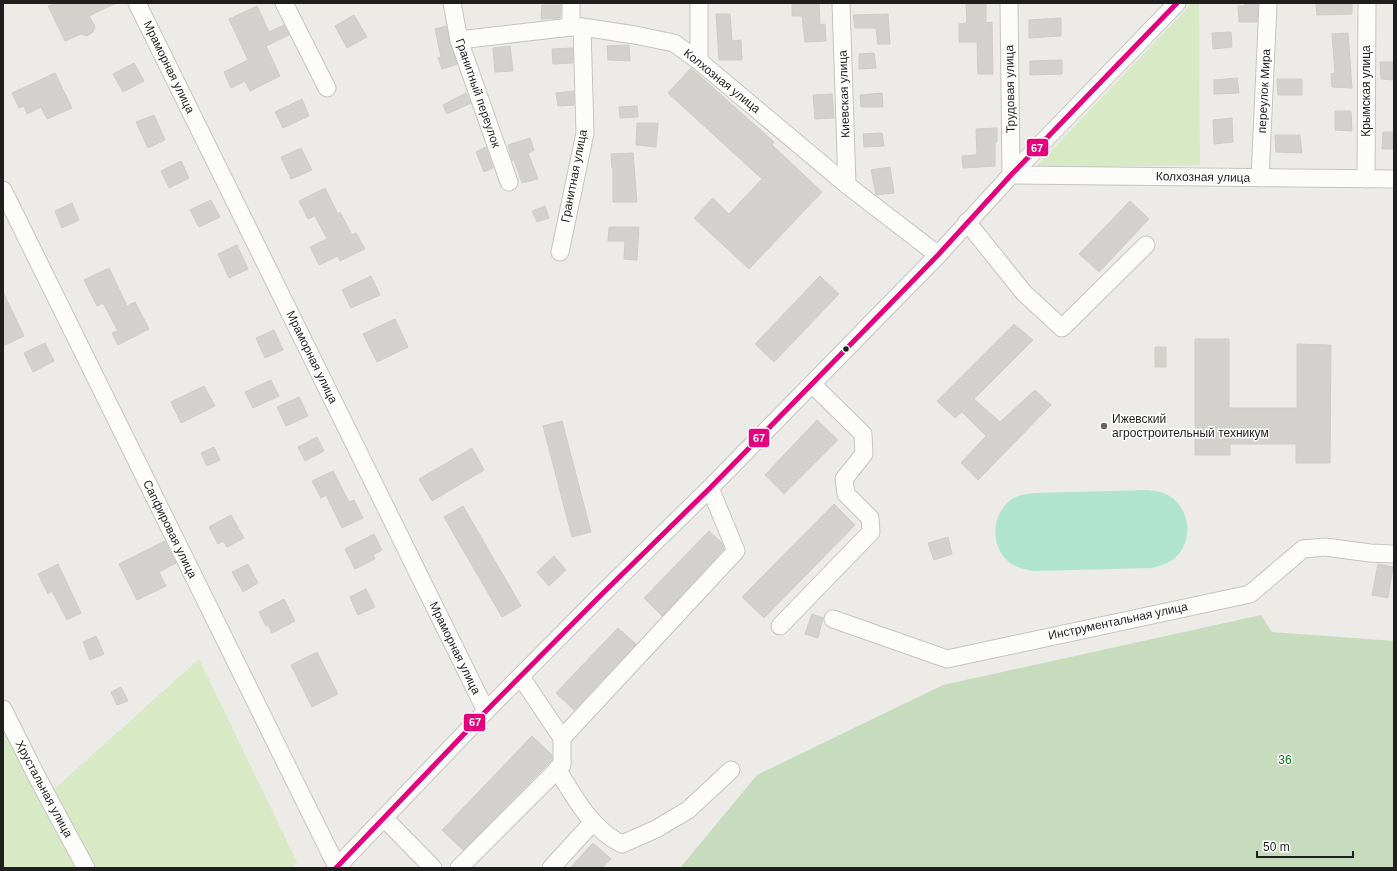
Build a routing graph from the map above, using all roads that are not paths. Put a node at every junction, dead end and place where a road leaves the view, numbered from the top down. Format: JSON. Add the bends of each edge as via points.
{"nodes":[{"id":1,"x":137,"y":3,"type":"edge"},
{"id":2,"x":284,"y":3,"type":"edge"},
{"id":3,"x":452,"y":3,"type":"edge"},
{"id":4,"x":571,"y":3,"type":"edge"},
{"id":5,"x":698,"y":3,"type":"edge"},
{"id":6,"x":841,"y":3,"type":"edge"},
{"id":7,"x":1009,"y":3,"type":"edge"},
{"id":8,"x":1178,"y":3,"type":"edge"},
{"id":9,"x":1367,"y":3,"type":"edge"},
{"id":10,"x":1268,"y":4,"type":"dead end"},
{"id":11,"x":577,"y":27,"type":"junction"},
{"id":12,"x":459,"y":40,"type":"junction"},
{"id":13,"x":699,"y":61,"type":"junction"},
{"id":14,"x":327,"y":88,"type":"dead end"},
{"id":15,"x":1011,"y":175,"type":"junction"},
{"id":16,"x":1260,"y":178,"type":"junction"},
{"id":17,"x":1366,"y":179,"type":"junction"},
{"id":18,"x":1394,"y":179,"type":"edge"},
{"id":19,"x":509,"y":182,"type":"dead end"},
{"id":20,"x":847,"y":185,"type":"junction"},
{"id":21,"x":3,"y":190,"type":"edge"},
{"id":22,"x":967,"y":222,"type":"junction"},
{"id":23,"x":1146,"y":245,"type":"dead end"},
{"id":24,"x":560,"y":252,"type":"dead end"},
{"id":25,"x":938,"y":255,"type":"junction"},
{"id":26,"x":812,"y":384,"type":"junction"},
{"id":27,"x":710,"y":488,"type":"junction"},
{"id":28,"x":1394,"y":554,"type":"edge"},
{"id":29,"x":833,"y":619,"type":"dead end"},
{"id":30,"x":780,"y":626,"type":"dead end"},
{"id":31,"x":521,"y":677,"type":"junction"},
{"id":32,"x":3,"y":709,"type":"edge"},
{"id":33,"x":486,"y":711,"type":"junction"},
{"id":34,"x":562,"y":738,"type":"junction"},
{"id":35,"x":557,"y":769,"type":"junction"},
{"id":36,"x":731,"y":770,"type":"dead end"},
{"id":37,"x":384,"y":818,"type":"junction"},
{"id":38,"x":593,"y":822,"type":"junction"},
{"id":39,"x":336,"y":867,"type":"edge"},
{"id":40,"x":86,"y":868,"type":"edge"},
{"id":41,"x":433,"y":868,"type":"edge"},
{"id":42,"x":459,"y":868,"type":"edge"},
{"id":43,"x":551,"y":868,"type":"edge"}],
"edges":[{"from":1,"to":33,"type":"street","name":"Мраморная улица"},
{"from":2,"to":14,"type":"street"},
{"from":3,"to":12,"type":"street","name":"Гранитный переулок"},
{"from":4,"to":11,"type":"street","name":"Гранитная улица"},
{"from":5,"to":13,"type":"street"},
{"from":6,"to":20,"type":"street","name":"Киевская улица"},
{"from":7,"to":15,"type":"street","name":"Трудовая улица"},
{"from":8,"to":15,"type":"street"},
{"from":9,"to":17,"type":"street","name":"Крымская улица"},
{"from":10,"to":16,"type":"street","name":"переулок Мира"},
{"from":11,"to":12,"type":"street","name":"Колхозная улица"},
{"from":11,"to":13,"type":"street","name":"Колхозная улица","via":[[674,43]]},
{"from":11,"to":24,"type":"street","name":"Гранитная улица","via":[[585,133]]},
{"from":12,"to":19,"type":"street","name":"Гранитный переулок"},
{"from":13,"to":20,"type":"street","name":"Колхозная улица"},
{"from":15,"to":16,"type":"street","name":"Колхозная улица"},
{"from":15,"to":22,"type":"street"},
{"from":16,"to":17,"type":"street","name":"Колхозная улица"},
{"from":17,"to":18,"type":"street","name":"Колхозная улица"},
{"from":20,"to":25,"type":"street","name":"Колхозная улица"},
{"from":21,"to":39,"type":"street","name":"Сапфировая улица"},
{"from":22,"to":23,"type":"street","via":[[1024,293],[1062,328]]},
{"from":22,"to":25,"type":"street"},
{"from":25,"to":26,"type":"street"},
{"from":26,"to":27,"type":"street"},
{"from":26,"to":30,"type":"street","via":[[862,434],[864,454],[844,478],[846,494],[870,518],[871,532]]},
{"from":27,"to":31,"type":"street"},
{"from":27,"to":34,"type":"street","via":[[736,551]]},
{"from":28,"to":29,"type":"street","name":"Инструментальная улица","via":[[1325,547],[1302,549],[1250,594],[947,659]]},
{"from":31,"to":33,"type":"street"},
{"from":31,"to":34,"type":"street"},
{"from":32,"to":40,"type":"street","name":"Хрустальная улица"},
{"from":33,"to":37,"type":"street"},
{"from":34,"to":35,"type":"street","via":[[562,764]]},
{"from":35,"to":38,"type":"street"},
{"from":35,"to":42,"type":"street"},
{"from":36,"to":38,"type":"street","via":[[688,810],[622,844],[613,840]]},
{"from":37,"to":39,"type":"street"},
{"from":37,"to":41,"type":"street"},
{"from":38,"to":43,"type":"street"}]}
